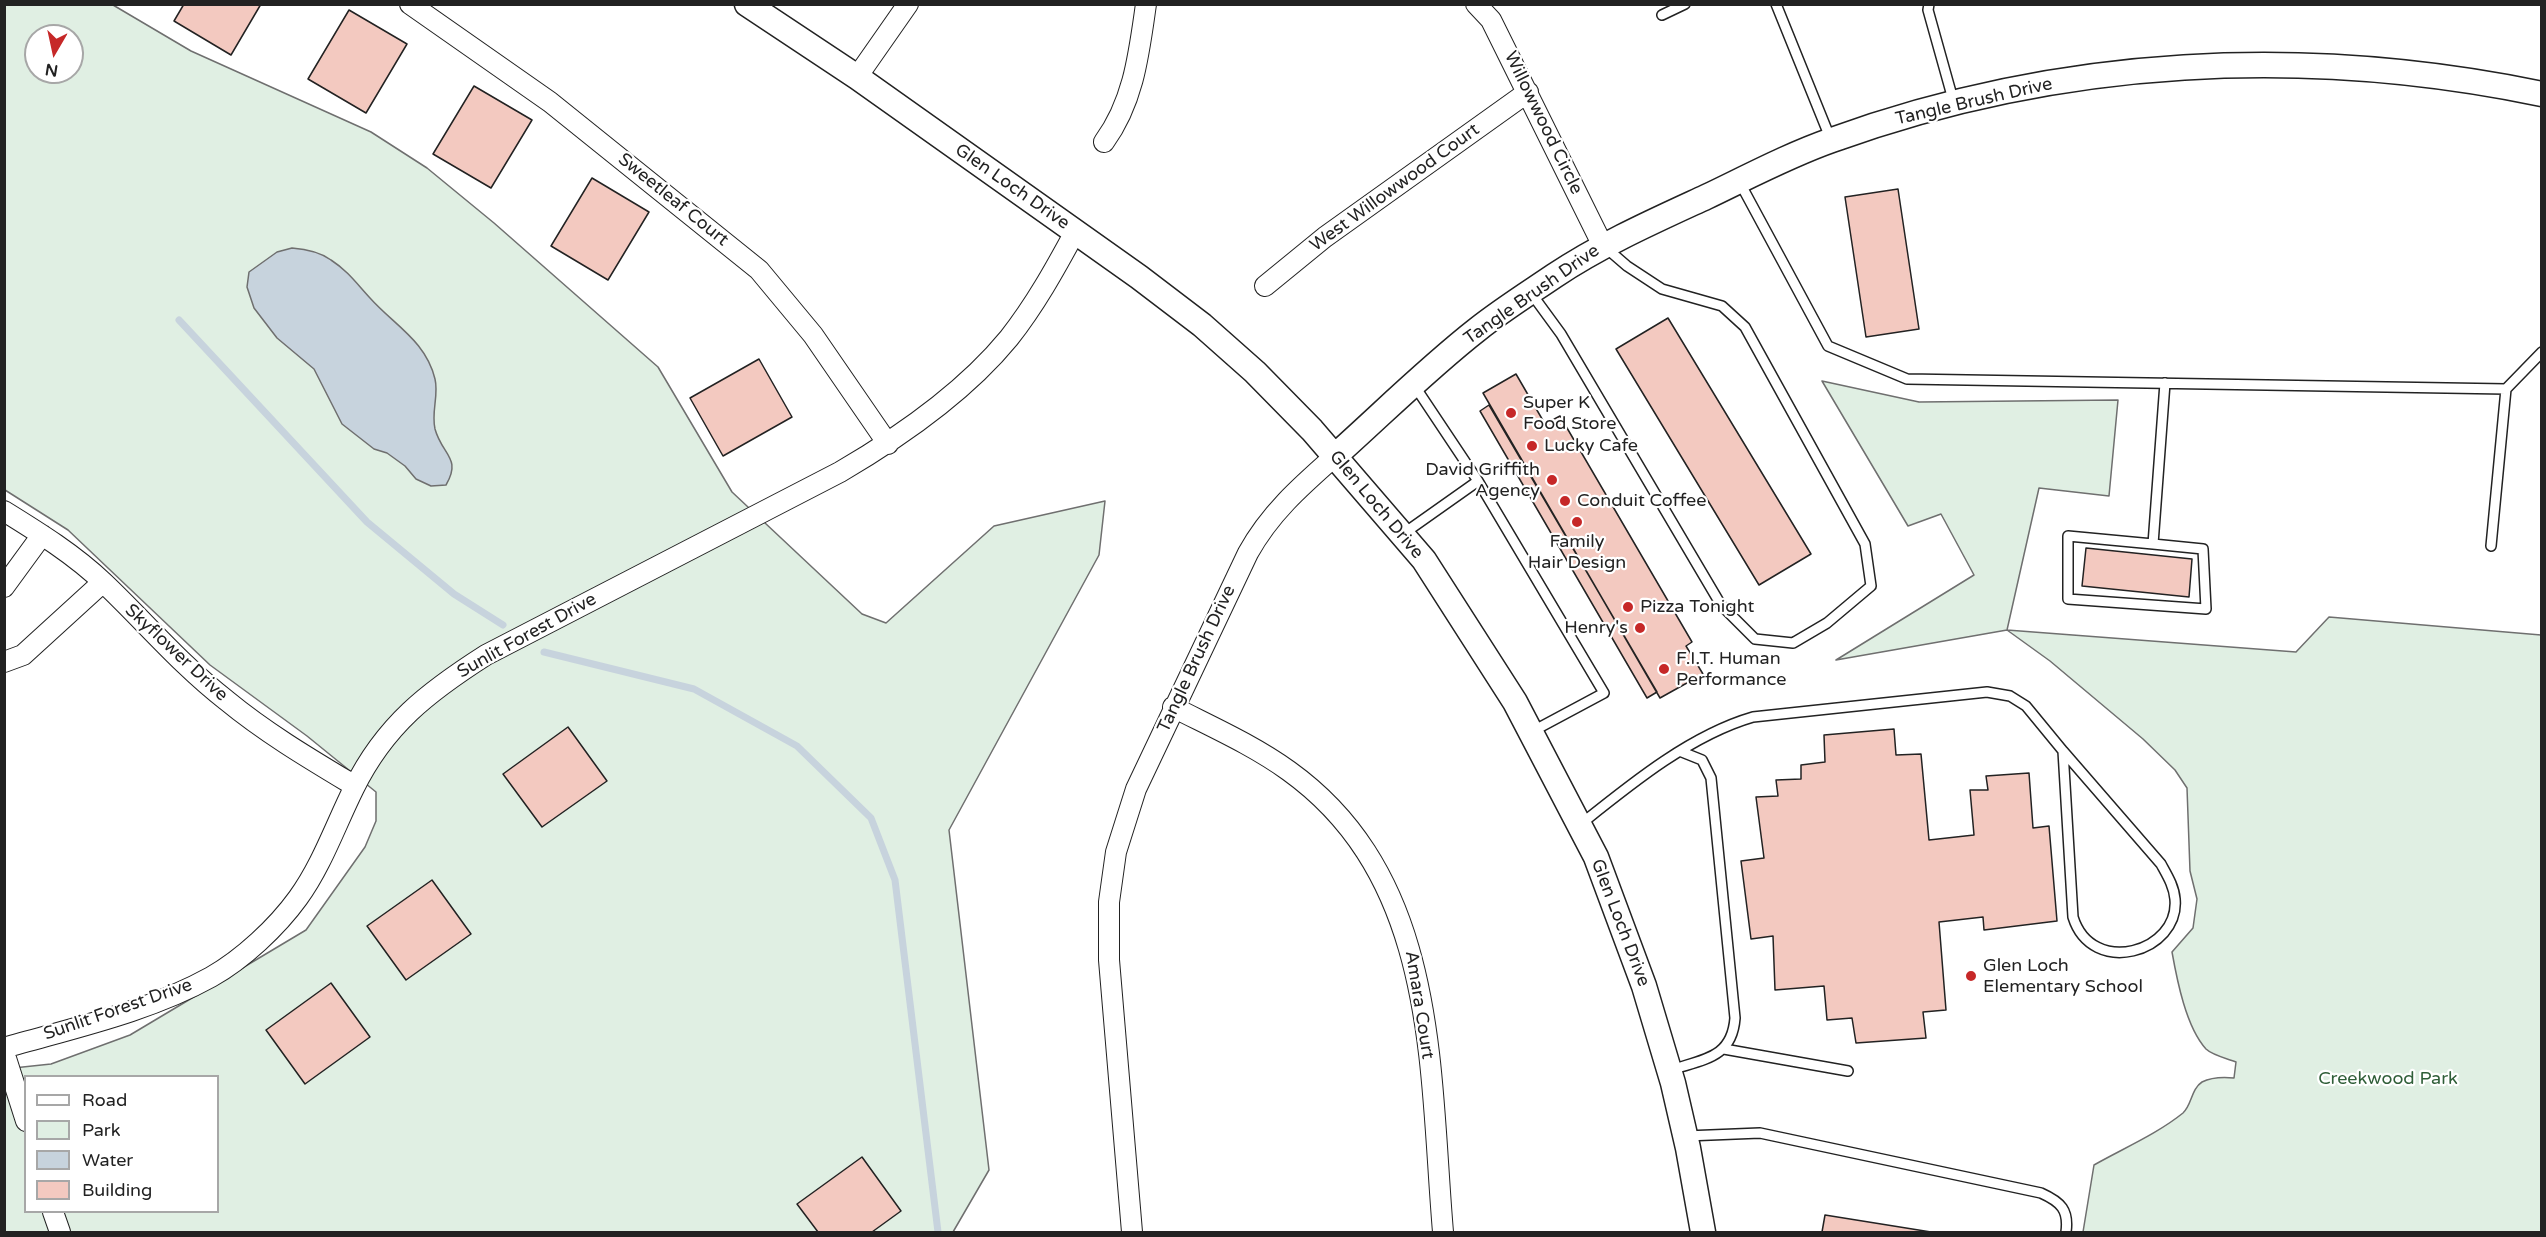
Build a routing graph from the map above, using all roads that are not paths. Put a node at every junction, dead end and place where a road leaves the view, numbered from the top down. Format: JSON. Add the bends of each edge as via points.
{"nodes":[{"id":1,"x":410,"y":4,"type":"edge"},
{"id":2,"x":747,"y":4,"type":"edge"},
{"id":3,"x":908,"y":4,"type":"edge"},
{"id":4,"x":1146,"y":4,"type":"edge"},
{"id":5,"x":1476,"y":4,"type":"edge"},
{"id":6,"x":1685,"y":4,"type":"edge"},
{"id":7,"x":1776,"y":4,"type":"edge"},
{"id":8,"x":1929,"y":4,"type":"edge"},
{"id":9,"x":1662,"y":15,"type":"dead end"},
{"id":10,"x":857,"y":77,"type":"junction"},
{"id":11,"x":1528,"y":92,"type":"junction"},
{"id":12,"x":2541,"y":94,"type":"edge"},
{"id":13,"x":1954,"y":104,"type":"junction"},
{"id":14,"x":1832,"y":140,"type":"junction"},
{"id":15,"x":1104,"y":142,"type":"dead end"},
{"id":16,"x":1739,"y":181,"type":"junction"},
{"id":17,"x":1075,"y":232,"type":"junction"},
{"id":18,"x":1604,"y":246,"type":"junction"},
{"id":19,"x":1265,"y":286,"type":"dead end"},
{"id":20,"x":1530,"y":292,"type":"junction"},
{"id":21,"x":2541,"y":352,"type":"edge"},
{"id":22,"x":2165,"y":383,"type":"junction"},
{"id":23,"x":1414,"y":385,"type":"junction"},
{"id":24,"x":2506,"y":389,"type":"junction"},
{"id":25,"x":888,"y":444,"type":"junction"},
{"id":26,"x":1335,"y":456,"type":"junction"},
{"id":27,"x":1478,"y":481,"type":"junction"},
{"id":28,"x":4,"y":511,"type":"edge"},
{"id":29,"x":1403,"y":534,"type":"junction"},
{"id":30,"x":42,"y":535,"type":"junction"},
{"id":31,"x":2153,"y":544,"type":"junction"},
{"id":32,"x":2491,"y":546,"type":"dead end"},
{"id":33,"x":103,"y":582,"type":"junction"},
{"id":34,"x":4,"y":587,"type":"edge"},
{"id":35,"x":4,"y":662,"type":"edge"},
{"id":36,"x":1173,"y":707,"type":"junction"},
{"id":37,"x":1531,"y":732,"type":"junction"},
{"id":38,"x":2063,"y":751,"type":"junction"},
{"id":39,"x":1682,"y":752,"type":"junction"},
{"id":40,"x":355,"y":786,"type":"junction"},
{"id":41,"x":1580,"y":825,"type":"junction"},
{"id":42,"x":1724,"y":1049,"type":"junction"},
{"id":43,"x":4,"y":1050,"type":"edge"},
{"id":44,"x":1669,"y":1071,"type":"junction"},
{"id":45,"x":1848,"y":1071,"type":"dead end"},
{"id":46,"x":24,"y":1115,"type":"edge"},
{"id":47,"x":1685,"y":1136,"type":"junction"},
{"id":48,"x":53,"y":1213,"type":"edge"},
{"id":49,"x":60,"y":1233,"type":"edge"},
{"id":50,"x":1132,"y":1233,"type":"edge"},
{"id":51,"x":1443,"y":1233,"type":"edge"},
{"id":52,"x":1703,"y":1233,"type":"edge"},
{"id":53,"x":2066,"y":1233,"type":"edge"}],
"edges":[{"from":1,"to":25,"type":"street","name":"Sweetleaf Court","via":[[550,102],[759,270],[813,335]]},
{"from":2,"to":10,"type":"street","name":"Glen Loch Drive"},
{"from":3,"to":10,"type":"street"},
{"from":4,"to":15,"type":"street","via":[[1134,78],[1118,124]]},
{"from":5,"to":11,"type":"street","name":"Willowwood Circle","via":[[1491,20]]},
{"from":6,"to":9,"type":"lane"},
{"from":7,"to":14,"type":"lane"},
{"from":8,"to":13,"type":"lane"},
{"from":10,"to":17,"type":"street","name":"Glen Loch Drive"},
{"from":11,"to":18,"type":"street","name":"Willowwood Circle"},
{"from":11,"to":19,"type":"street","name":"West Willowwood Court","via":[[1325,237]]},
{"from":12,"to":13,"type":"street","name":"Tangle Brush Drive","via":[[2433,74],[2226,63],[2040,84]]},
{"from":13,"to":14,"type":"street","name":"Tangle Brush Drive"},
{"from":14,"to":16,"type":"street","name":"Tangle Brush Drive"},
{"from":16,"to":18,"type":"street","name":"Tangle Brush Drive"},
{"from":16,"to":22,"type":"lane","via":[[1828,346],[1907,379]]},
{"from":17,"to":25,"type":"street","name":"Sunlit Forest Drive","via":[[1047,285],[1008,339],[970,378]]},
{"from":17,"to":26,"type":"street","name":"Glen Loch Drive","via":[[1202,325],[1255,372]]},
{"from":18,"to":20,"type":"street","name":"Tangle Brush Drive"},
{"from":18,"to":20,"type":"lane","via":[[1662,288],[1722,306],[1745,327],[1865,544],[1871,586],[1827,623],[1793,643],[1755,639],[1721,605],[1561,334]]},
{"from":20,"to":23,"type":"street","name":"Tangle Brush Drive","via":[[1478,329]]},
{"from":21,"to":24,"type":"lane"},
{"from":22,"to":24,"type":"lane"},
{"from":22,"to":31,"type":"lane"},
{"from":23,"to":26,"type":"street","name":"Tangle Brush Drive"},
{"from":23,"to":27,"type":"lane"},
{"from":24,"to":32,"type":"lane"},
{"from":25,"to":40,"type":"street","name":"Sunlit Forest Drive","via":[[486,655],[443,682],[401,719],[375,750]]},
{"from":26,"to":29,"type":"street","name":"Glen Loch Drive"},
{"from":26,"to":36,"type":"street","name":"Tangle Brush Drive","via":[[1262,526]]},
{"from":27,"to":29,"type":"lane"},
{"from":27,"to":37,"type":"lane","via":[[1604,693]]},
{"from":28,"to":30,"type":"street","name":"Skyflower Drive"},
{"from":29,"to":37,"type":"street","name":"Glen Loch Drive","via":[[1449,596]]},
{"from":30,"to":33,"type":"street","name":"Skyflower Drive"},
{"from":30,"to":34,"type":"street"},
{"from":31,"to":31,"type":"lane","via":[[2068,536],[2068,599],[2206,609],[2203,549]]},
{"from":33,"to":35,"type":"street","via":[[23,655]]},
{"from":33,"to":40,"type":"street","name":"Skyflower Drive","via":[[167,650],[225,700],[289,746]]},
{"from":36,"to":50,"type":"street","name":"Tangle Brush Drive","via":[[1136,789],[1116,852],[1109,902],[1109,960]]},
{"from":36,"to":51,"type":"street","name":"Amara Court","via":[[1247,744],[1290,772],[1330,807],[1366,852],[1389,891],[1418,976]]},
{"from":37,"to":41,"type":"street","name":"Glen Loch Drive"},
{"from":38,"to":38,"type":"lane","via":[[2073,917],[2078,933],[2095,947],[2118,954],[2141,949],[2159,937],[2173,919],[2175,900],[2171,882],[2161,864]]},
{"from":38,"to":39,"type":"lane","via":[[2026,706],[2010,696],[1987,692],[1753,717],[1725,725]]},
{"from":39,"to":41,"type":"lane","via":[[1620,792]]},
{"from":39,"to":42,"type":"lane","via":[[1708,766],[1715,796],[1735,1018],[1734,1036]]},
{"from":40,"to":43,"type":"street","name":"Sunlit Forest Drive","via":[[299,897],[275,924],[219,971],[129,1010]]},
{"from":41,"to":44,"type":"street","name":"Glen Loch Drive","via":[[1596,857],[1644,986]]},
{"from":42,"to":44,"type":"lane"},
{"from":42,"to":45,"type":"lane"},
{"from":43,"to":46,"type":"street"},
{"from":44,"to":47,"type":"street","name":"Glen Loch Drive"},
{"from":47,"to":52,"type":"street","name":"Glen Loch Drive"},
{"from":47,"to":53,"type":"lane","via":[[1760,1133],[2041,1193],[2066,1211]]},
{"from":48,"to":49,"type":"street"}]}
